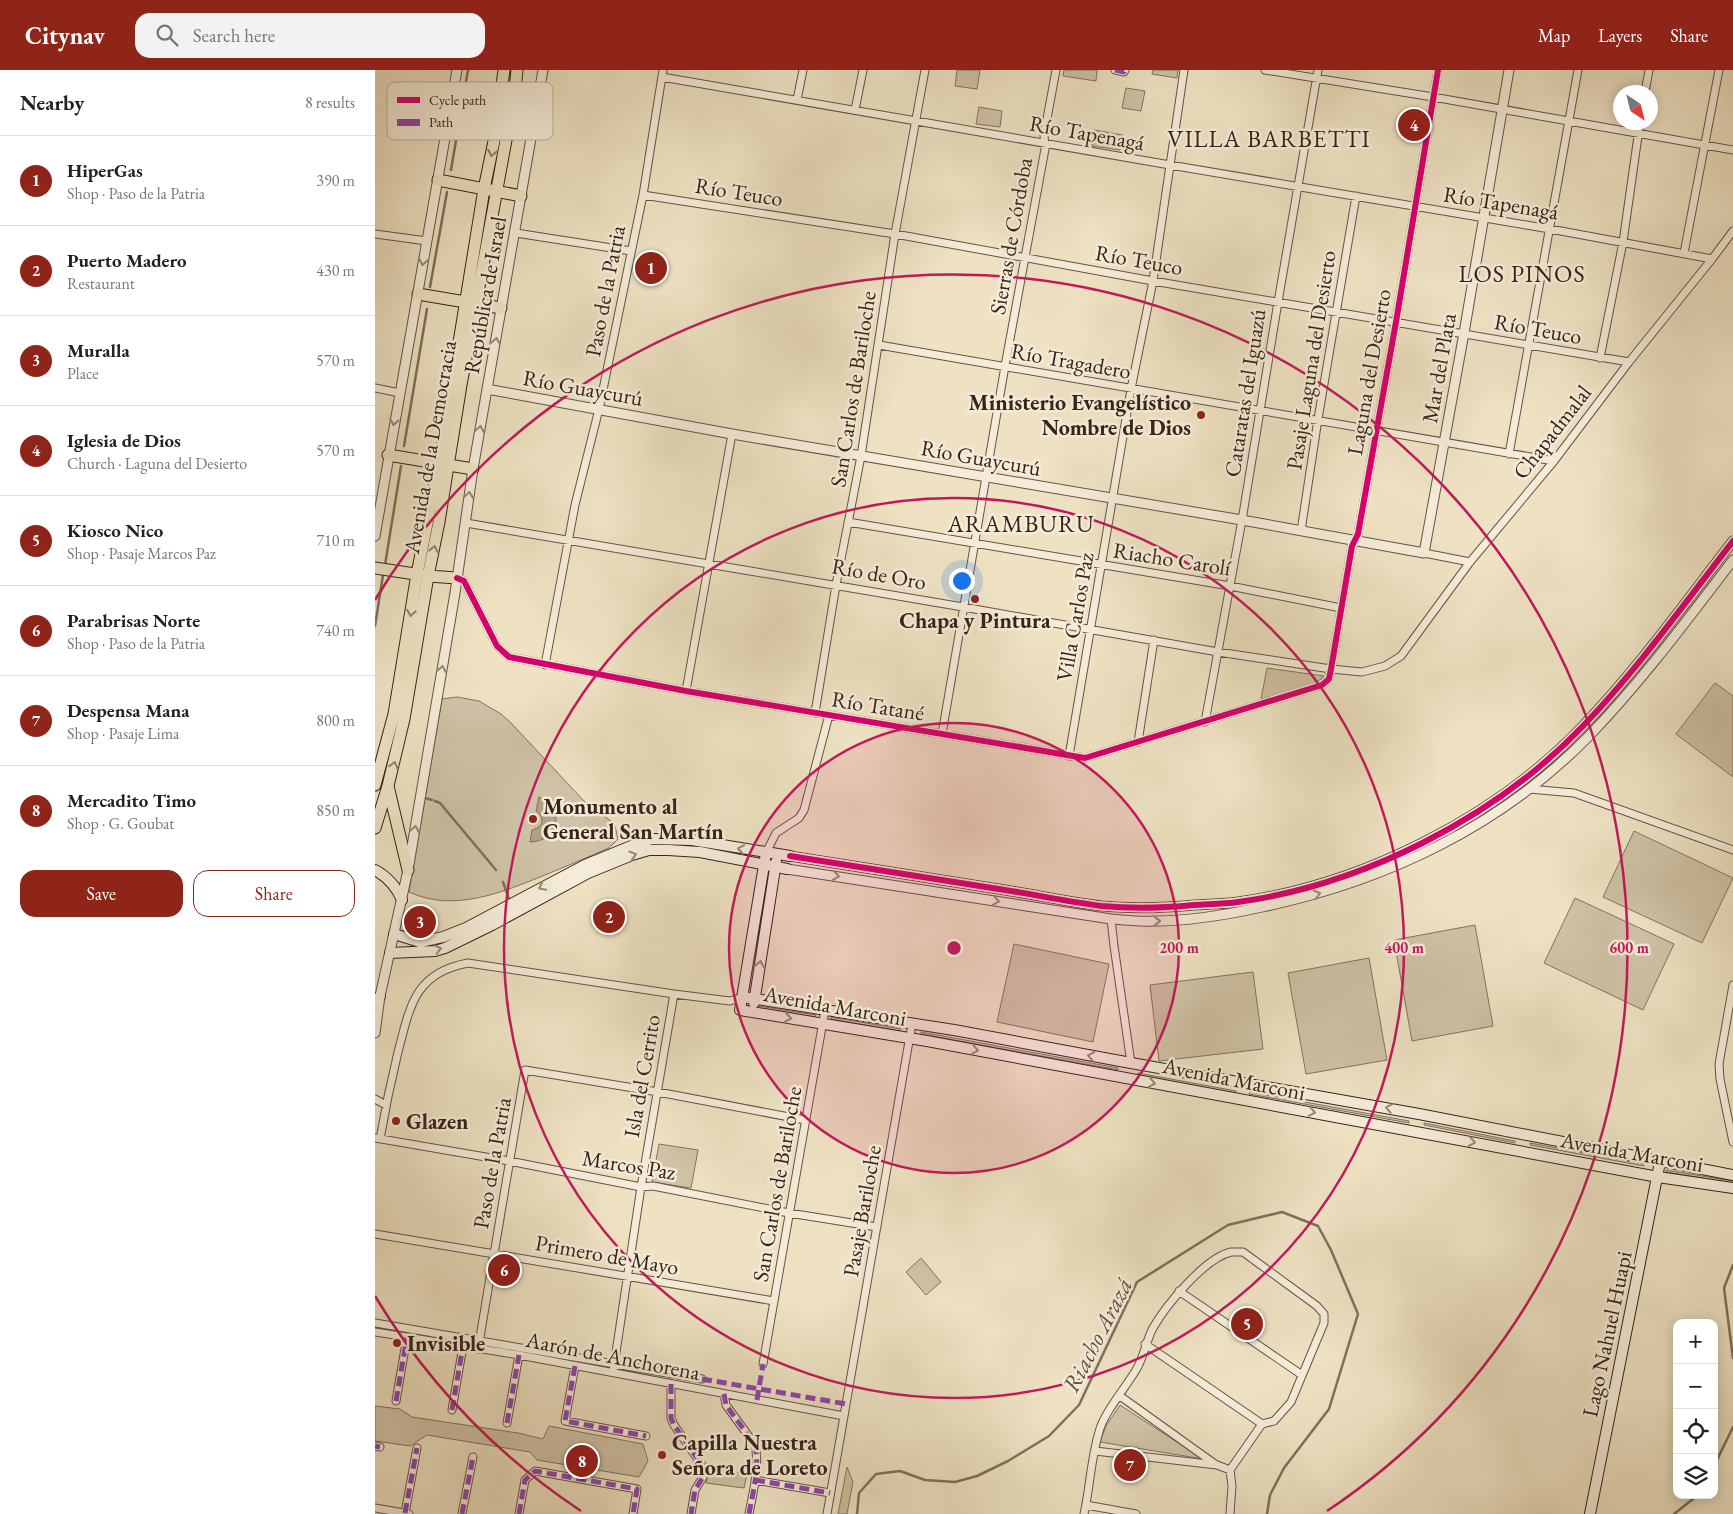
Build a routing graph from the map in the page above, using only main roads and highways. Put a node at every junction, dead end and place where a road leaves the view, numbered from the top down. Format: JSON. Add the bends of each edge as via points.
{"nodes":[{"id":1,"x":494,"y":140,"type":"edge"},
{"id":2,"x":505,"y":140,"type":"edge"},
{"id":3,"x":438,"y":180,"type":"road end"},
{"id":4,"x":484,"y":189,"type":"junction"},
{"id":5,"x":496,"y":192,"type":"junction"},
{"id":6,"x":521,"y":196,"type":"road end"},
{"id":7,"x":418,"y":294,"type":"road end"},
{"id":8,"x":471,"y":303,"type":"junction"},
{"id":9,"x":501,"y":308,"type":"road end"},
{"id":10,"x":388,"y":455,"type":"road end"},
{"id":11,"x":443,"y":464,"type":"junction"},
{"id":12,"x":473,"y":470,"type":"road end"},
{"id":13,"x":375,"y":568,"type":"edge"},
{"id":14,"x":423,"y":575,"type":"junction"},
{"id":15,"x":457,"y":578,"type":"road end"},
{"id":16,"x":388,"y":736,"type":"junction"},
{"id":17,"x":375,"y":751,"type":"edge"},
{"id":18,"x":375,"y":785,"type":"edge"},
{"id":19,"x":388,"y":786,"type":"junction"},
{"id":20,"x":375,"y":828,"type":"edge"},
{"id":21,"x":766,"y":853,"type":"junction"},
{"id":22,"x":777,"y":854,"type":"junction"},
{"id":23,"x":790,"y":856,"type":"road end"},
{"id":24,"x":764,"y":865,"type":"junction"},
{"id":25,"x":775,"y":867,"type":"junction"},
{"id":26,"x":787,"y":869,"type":"road end"},
{"id":27,"x":375,"y":870,"type":"edge"},
{"id":28,"x":408,"y":870,"type":"road end"},
{"id":29,"x":402,"y":900,"type":"road end"},
{"id":30,"x":394,"y":934,"type":"road end"},
{"id":31,"x":390,"y":953,"type":"road end"},
{"id":32,"x":743,"y":996,"type":"junction"},
{"id":33,"x":755,"y":998,"type":"junction"},
{"id":34,"x":752,"y":1012,"type":"junction"},
{"id":35,"x":1131,"y":1063,"type":"junction"},
{"id":36,"x":1129,"y":1078,"type":"junction"},
{"id":37,"x":1419,"y":1114,"type":"junction"},
{"id":38,"x":1417,"y":1132,"type":"junction"},
{"id":39,"x":1523,"y":1134,"type":"junction"},
{"id":40,"x":1521,"y":1151,"type":"junction"},
{"id":41,"x":1660,"y":1162,"type":"junction"},
{"id":42,"x":1733,"y":1174,"type":"edge"},
{"id":43,"x":1658,"y":1176,"type":"junction"},
{"id":44,"x":1733,"y":1188,"type":"edge"},
{"id":45,"x":1590,"y":1514,"type":"edge"}],
"edges":[{"from":1,"to":4,"type":"highway","name":"Avenida de la Democracia","one_way":true},
{"from":2,"to":5,"type":"highway","name":"Avenida de la Democracia"},
{"from":3,"to":4,"type":"highway"},
{"from":4,"to":5,"type":"highway"},
{"from":4,"to":8,"type":"highway","name":"Avenida de la Democracia"},
{"from":5,"to":6,"type":"highway"},
{"from":5,"to":8,"type":"highway","name":"Avenida de la Democracia"},
{"from":7,"to":8,"type":"highway"},
{"from":8,"to":9,"type":"highway"},
{"from":8,"to":11,"type":"highway","name":"Avenida de la Democracia"},
{"from":10,"to":11,"type":"highway"},
{"from":11,"to":12,"type":"highway"},
{"from":11,"to":14,"type":"highway","name":"Avenida de la Democracia","via":[[439,522]]},
{"from":13,"to":14,"type":"highway"},
{"from":14,"to":15,"type":"highway"},
{"from":14,"to":16,"type":"highway","name":"Avenida de la Democracia","one_way":true},
{"from":19,"to":14,"type":"highway","name":"Avenida de la Democracia","one_way":true,"via":[[405,719]]},
{"from":16,"to":17,"type":"highway"},
{"from":16,"to":18,"type":"highway","name":"Avenida de la Democracia"},
{"from":19,"to":20,"type":"highway","name":"Avenida de la Democracia"},
{"from":19,"to":28,"type":"highway"},
{"from":21,"to":22,"type":"main road"},
{"from":21,"to":24,"type":"main road"},
{"from":21,"to":30,"type":"main road","one_way":true,"via":[[691,840],[653,839],[585,865],[443,937],[420,942]]},
{"from":22,"to":23,"type":"main road"},
{"from":22,"to":25,"type":"main road"},
{"from":24,"to":25,"type":"main road"},
{"from":31,"to":24,"type":"main road","one_way":true,"via":[[445,948],[595,870],[649,850],[700,852]]},
{"from":24,"to":32,"type":"main road"},
{"from":25,"to":26,"type":"main road"},
{"from":33,"to":25,"type":"main road","one_way":true},
{"from":27,"to":29,"type":"main road","via":[[391,882]]},
{"from":32,"to":33,"type":"main road","name":"Avenida Marconi"},
{"from":32,"to":34,"type":"main road","name":"Avenida Marconi","via":[[740,1010]]},
{"from":33,"to":34,"type":"main road"},
{"from":35,"to":33,"type":"main road","name":"Avenida Marconi","one_way":true,"via":[[955,1030]]},
{"from":34,"to":36,"type":"main road","name":"Avenida Marconi","one_way":true},
{"from":35,"to":36,"type":"main road"},
{"from":37,"to":35,"type":"main road","name":"Avenida Marconi","one_way":true},
{"from":36,"to":38,"type":"main road","name":"Avenida Marconi","one_way":true},
{"from":37,"to":38,"type":"main road"},
{"from":37,"to":39,"type":"main road","name":"Avenida Marconi"},
{"from":38,"to":40,"type":"main road","name":"Avenida Marconi","one_way":true},
{"from":39,"to":40,"type":"main road"},
{"from":39,"to":41,"type":"main road","name":"Avenida Marconi"},
{"from":40,"to":43,"type":"main road","name":"Avenida Marconi"},
{"from":41,"to":42,"type":"main road","name":"Avenida Marconi"},
{"from":41,"to":43,"type":"main road","name":"Lago Nahuel Huapi"},
{"from":43,"to":44,"type":"main road","name":"Avenida Marconi"},
{"from":43,"to":45,"type":"main road","name":"Lago Nahuel Huapi"}]}
